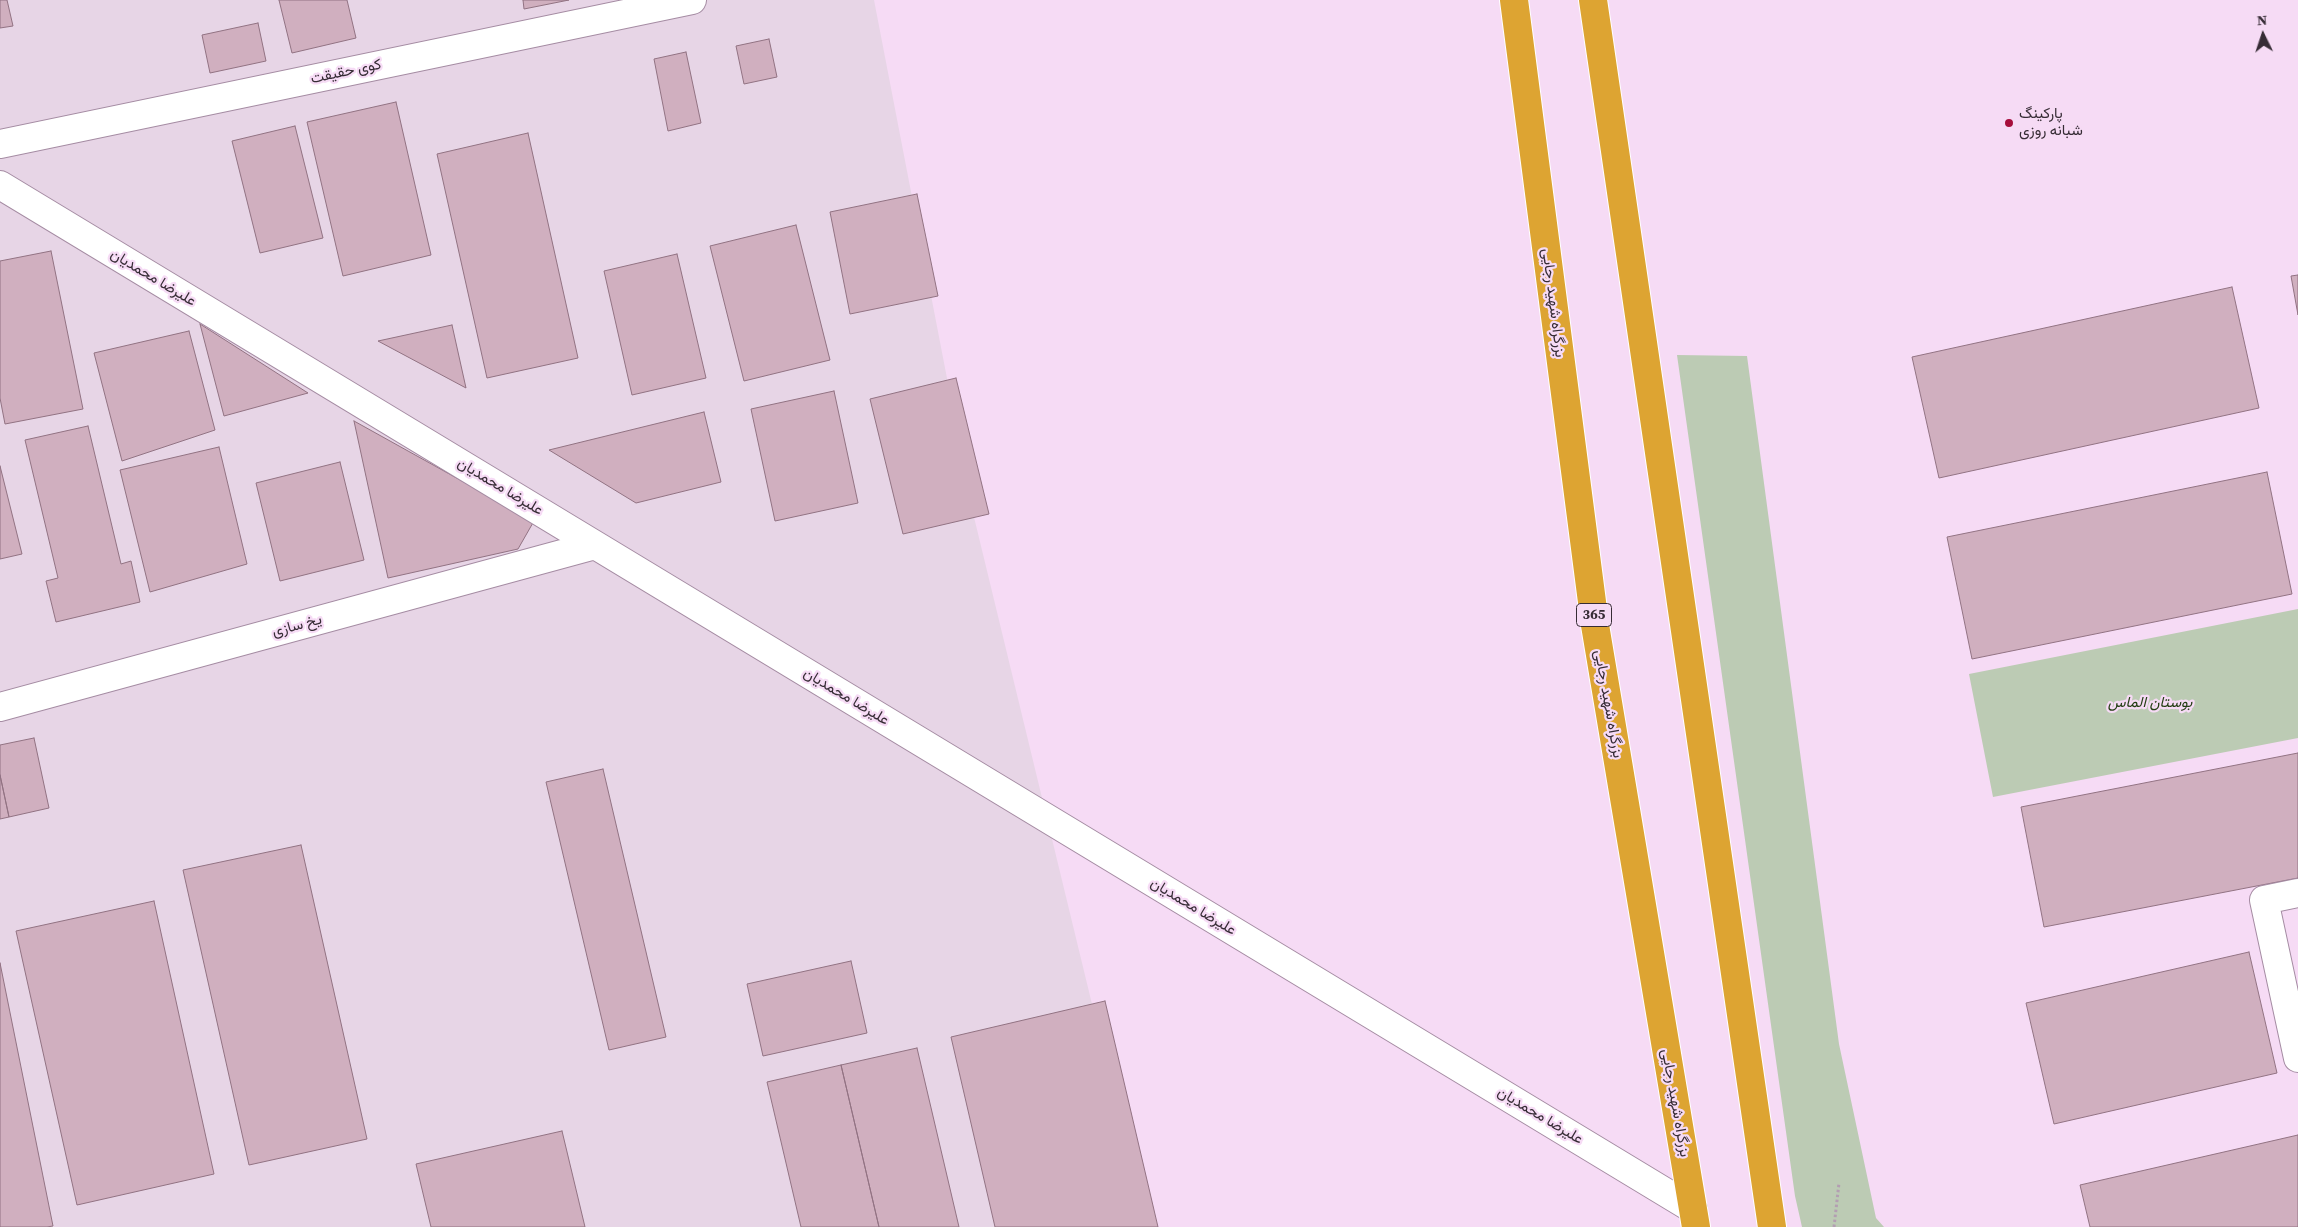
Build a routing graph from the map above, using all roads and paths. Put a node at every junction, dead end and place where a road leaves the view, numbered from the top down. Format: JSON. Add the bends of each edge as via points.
{"nodes":[{"id":1,"x":692,"y":0,"type":"edge"},
{"id":2,"x":1514,"y":0,"type":"edge"},
{"id":3,"x":1593,"y":0,"type":"edge"},
{"id":4,"x":0,"y":144,"type":"edge"},
{"id":5,"x":0,"y":185,"type":"edge"},
{"id":6,"x":595,"y":545,"type":"junction"},
{"id":7,"x":0,"y":707,"type":"edge"},
{"id":8,"x":2298,"y":893,"type":"edge"},
{"id":9,"x":2298,"y":1058,"type":"edge"},
{"id":10,"x":1838,"y":1183,"type":"dead end"},
{"id":11,"x":1694,"y":1218,"type":"edge"},
{"id":12,"x":1772,"y":1227,"type":"edge"},
{"id":13,"x":1834,"y":1227,"type":"edge"}],
"edges":[{"from":1,"to":4,"type":"lane","name":"کوی حقیقت"},
{"from":2,"to":11,"type":"highway","name":"بزرگراه شهید رجایی","number":"365","via":[[1595,625]]},
{"from":3,"to":12,"type":"highway"},
{"from":5,"to":6,"type":"lane","name":"علیرضا محمدیان"},
{"from":6,"to":7,"type":"lane","name":"یخ سازی"},
{"from":6,"to":11,"type":"lane","name":"علیرضا محمدیان"},
{"from":8,"to":9,"type":"lane","via":[[2264,900]]},
{"from":10,"to":13,"type":"path"}]}
